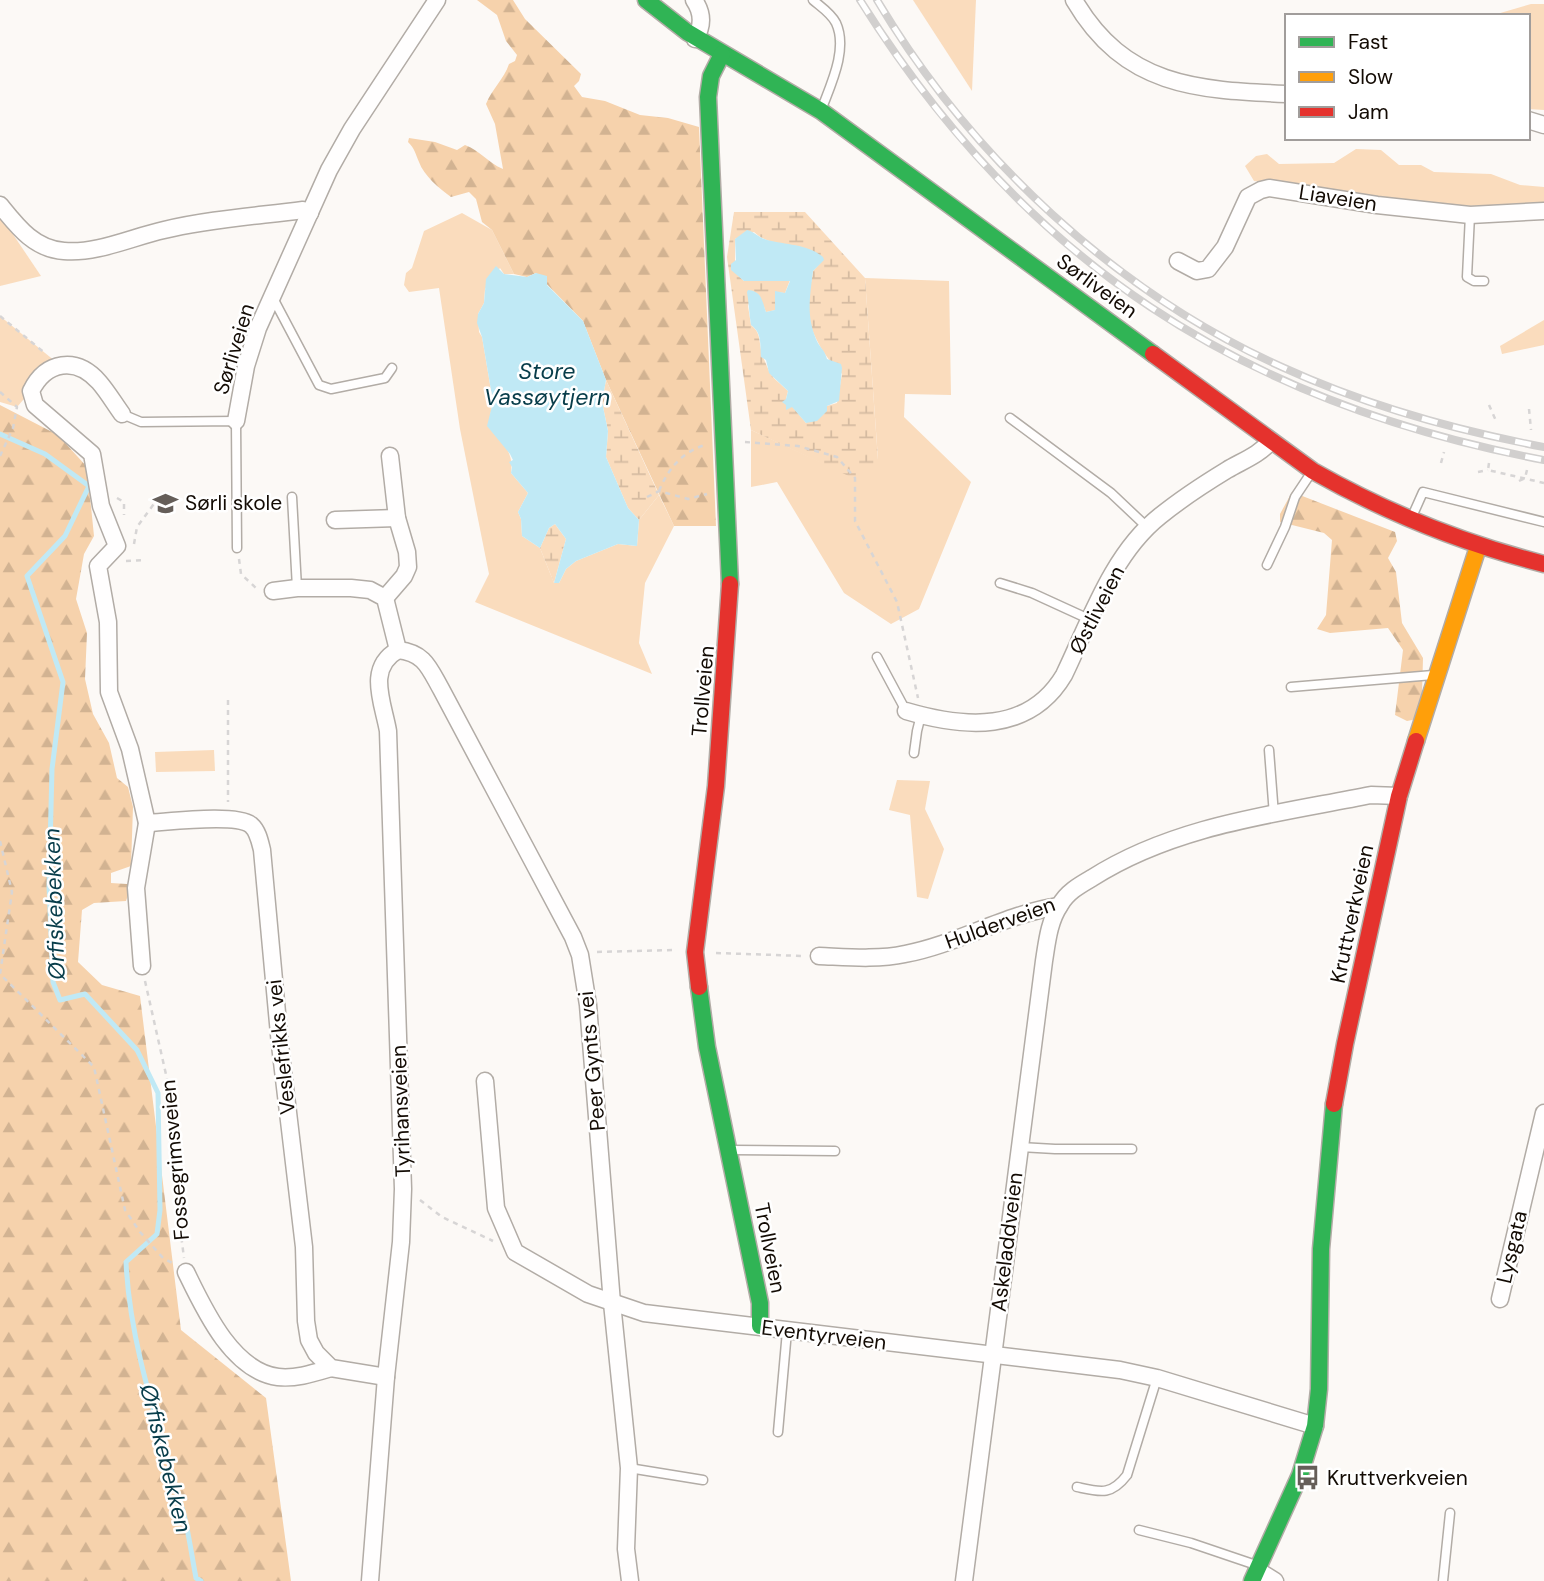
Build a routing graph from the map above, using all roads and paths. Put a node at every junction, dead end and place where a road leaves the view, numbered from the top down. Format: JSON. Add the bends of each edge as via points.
{"nodes":[{"id":1,"x":438,"y":0,"type":"edge"},
{"id":2,"x":646,"y":0,"type":"edge"},
{"id":3,"x":694,"y":0,"type":"edge"},
{"id":4,"x":813,"y":0,"type":"edge"},
{"id":5,"x":1074,"y":0,"type":"edge"},
{"id":6,"x":695,"y":39,"type":"junction"},
{"id":7,"x":722,"y":54,"type":"junction"},
{"id":8,"x":1285,"y":94,"type":"edge"},
{"id":9,"x":821,"y":111,"type":"junction"},
{"id":10,"x":0,"y":205,"type":"edge"},
{"id":11,"x":1544,"y":211,"type":"edge"},
{"id":12,"x":310,"y":213,"type":"junction"},
{"id":13,"x":1471,"y":215,"type":"junction"},
{"id":14,"x":1178,"y":261,"type":"dead end"},
{"id":15,"x":1483,"y":282,"type":"dead end"},
{"id":16,"x":273,"y":298,"type":"junction"},
{"id":17,"x":0,"y":316,"type":"edge"},
{"id":18,"x":60,"y":364,"type":"junction"},
{"id":19,"x":392,"y":368,"type":"dead end"},
{"id":20,"x":0,"y":392,"type":"edge"},
{"id":21,"x":1489,"y":405,"type":"dead end"},
{"id":22,"x":1529,"y":409,"type":"dead end"},
{"id":23,"x":122,"y":414,"type":"joint"},
{"id":24,"x":1010,"y":418,"type":"dead end"},
{"id":25,"x":236,"y":421,"type":"junction"},
{"id":26,"x":1497,"y":423,"type":"dead end"},
{"id":27,"x":1531,"y":430,"type":"dead end"},
{"id":28,"x":725,"y":441,"type":"junction"},
{"id":29,"x":1271,"y":441,"type":"junction"},
{"id":30,"x":1444,"y":452,"type":"dead end"},
{"id":31,"x":0,"y":456,"type":"edge"},
{"id":32,"x":390,"y":456,"type":"dead end"},
{"id":33,"x":1441,"y":463,"type":"dead end"},
{"id":34,"x":1489,"y":463,"type":"dead end"},
{"id":35,"x":1488,"y":470,"type":"junction"},
{"id":36,"x":1527,"y":470,"type":"dead end"},
{"id":37,"x":1312,"y":471,"type":"junction"},
{"id":38,"x":1478,"y":472,"type":"dead end"},
{"id":39,"x":1525,"y":478,"type":"junction"},
{"id":40,"x":1519,"y":481,"type":"dead end"},
{"id":41,"x":1544,"y":482,"type":"edge"},
{"id":42,"x":727,"y":488,"type":"junction"},
{"id":43,"x":659,"y":491,"type":"junction"},
{"id":44,"x":292,"y":497,"type":"dead end"},
{"id":45,"x":646,"y":497,"type":"dead end"},
{"id":46,"x":116,"y":500,"type":"dead end"},
{"id":47,"x":156,"y":501,"type":"dead end"},
{"id":48,"x":397,"y":518,"type":"junction"},
{"id":49,"x":335,"y":520,"type":"dead end"},
{"id":50,"x":1409,"y":522,"type":"junction"},
{"id":51,"x":1544,"y":522,"type":"edge"},
{"id":52,"x":124,"y":523,"type":"dead end"},
{"id":53,"x":1147,"y":527,"type":"junction"},
{"id":54,"x":1478,"y":547,"type":"junction"},
{"id":55,"x":237,"y":548,"type":"joint"},
{"id":56,"x":144,"y":560,"type":"dead end"},
{"id":57,"x":1544,"y":564,"type":"edge"},
{"id":58,"x":1267,"y":565,"type":"dead end"},
{"id":59,"x":1000,"y":583,"type":"dead end"},
{"id":60,"x":297,"y":588,"type":"junction"},
{"id":61,"x":273,"y":591,"type":"joint"},
{"id":62,"x":385,"y":598,"type":"junction"},
{"id":63,"x":1091,"y":620,"type":"junction"},
{"id":64,"x":398,"y":650,"type":"junction"},
{"id":65,"x":877,"y":657,"type":"dead end"},
{"id":66,"x":1436,"y":675,"type":"junction"},
{"id":67,"x":1291,"y":687,"type":"dead end"},
{"id":68,"x":228,"y":700,"type":"dead end"},
{"id":69,"x":914,"y":713,"type":"junction"},
{"id":70,"x":1269,"y":750,"type":"dead end"},
{"id":71,"x":914,"y":753,"type":"dead end"},
{"id":72,"x":1399,"y":796,"type":"junction"},
{"id":73,"x":1274,"y":815,"type":"junction"},
{"id":74,"x":228,"y":818,"type":"junction"},
{"id":75,"x":147,"y":822,"type":"junction"},
{"id":76,"x":0,"y":841,"type":"edge"},
{"id":77,"x":1059,"y":906,"type":"junction"},
{"id":78,"x":695,"y":952,"type":"junction"},
{"id":79,"x":580,"y":956,"type":"junction"},
{"id":80,"x":818,"y":956,"type":"joint"},
{"id":81,"x":142,"y":966,"type":"joint"},
{"id":82,"x":0,"y":974,"type":"edge"},
{"id":83,"x":485,"y":1081,"type":"dead end"},
{"id":84,"x":1544,"y":1113,"type":"edge"},
{"id":85,"x":1020,"y":1147,"type":"junction"},
{"id":86,"x":1132,"y":1149,"type":"dead end"},
{"id":87,"x":729,"y":1150,"type":"junction"},
{"id":88,"x":835,"y":1151,"type":"dead end"},
{"id":89,"x":403,"y":1189,"type":"junction"},
{"id":90,"x":514,"y":1252,"type":"junction"},
{"id":91,"x":163,"y":1258,"type":"dead end"},
{"id":92,"x":186,"y":1272,"type":"joint"},
{"id":93,"x":1500,"y":1299,"type":"dead end"},
{"id":94,"x":612,"y":1303,"type":"junction"},
{"id":95,"x":761,"y":1326,"type":"junction"},
{"id":96,"x":787,"y":1331,"type":"junction"},
{"id":97,"x":993,"y":1355,"type":"junction"},
{"id":98,"x":331,"y":1368,"type":"junction"},
{"id":99,"x":386,"y":1377,"type":"junction"},
{"id":100,"x":1157,"y":1378,"type":"junction"},
{"id":101,"x":1315,"y":1426,"type":"junction"},
{"id":102,"x":778,"y":1432,"type":"dead end"},
{"id":103,"x":629,"y":1468,"type":"junction"},
{"id":104,"x":703,"y":1480,"type":"dead end"},
{"id":105,"x":1077,"y":1487,"type":"dead end"},
{"id":106,"x":1450,"y":1513,"type":"dead end"},
{"id":107,"x":1139,"y":1530,"type":"dead end"},
{"id":108,"x":1256,"y":1572,"type":"edge"},
{"id":109,"x":370,"y":1581,"type":"edge"},
{"id":110,"x":630,"y":1581,"type":"edge"},
{"id":111,"x":964,"y":1581,"type":"edge"},
{"id":112,"x":1275,"y":1581,"type":"edge"},
{"id":113,"x":1443,"y":1581,"type":"edge"}],
"edges":[{"from":1,"to":12,"type":"street","name":"Sørliveien","via":[[341,147]]},
{"from":2,"to":6,"type":"street","name":"Sørliveien"},
{"from":3,"to":6,"type":"street","via":[[701,22]]},
{"from":4,"to":9,"type":"lane","via":[[830,15],[839,40],[836,69]]},
{"from":5,"to":8,"type":"street","via":[[1098,33],[1122,55],[1166,80]]},
{"from":6,"to":7,"type":"street","name":"Sørliveien"},
{"from":7,"to":9,"type":"street","name":"Sørliveien"},
{"from":7,"to":28,"type":"street","name":"Trollveien","via":[[711,76],[708,97]]},
{"from":9,"to":29,"type":"street","name":"Sørliveien"},
{"from":10,"to":12,"type":"street","via":[[21,232],[62,251],[86,250],[203,222],[303,210]]},
{"from":11,"to":13,"type":"street","name":"Liaveien"},
{"from":12,"to":16,"type":"street","name":"Sørliveien"},
{"from":13,"to":14,"type":"street","name":"Liaveien","via":[[1269,188],[1248,197],[1225,247],[1208,269],[1197,271]]},
{"from":13,"to":15,"type":"lane","via":[[1467,277]]},
{"from":16,"to":19,"type":"lane","via":[[319,386],[385,378]]},
{"from":16,"to":25,"type":"street","name":"Sørliveien","via":[[246,366]]},
{"from":17,"to":18,"type":"path"},
{"from":18,"to":23,"type":"street","via":[[83,369],[97,380]]},
{"from":18,"to":75,"type":"street","via":[[36,379],[31,391],[35,405],[92,454],[101,506],[117,546],[99,566],[108,622],[109,692],[130,749]]},
{"from":20,"to":31,"type":"path","via":[[17,407]]},
{"from":21,"to":26,"type":"path"},
{"from":22,"to":27,"type":"path"},
{"from":23,"to":25,"type":"lane","via":[[141,422]]},
{"from":24,"to":53,"type":"lane","via":[[1111,493]]},
{"from":25,"to":55,"type":"lane","name":"Sørliveien"},
{"from":28,"to":42,"type":"street","name":"Trollveien"},
{"from":28,"to":43,"type":"path","via":[[714,440],[676,461]]},
{"from":28,"to":69,"type":"path","via":[[798,446],[837,457],[855,478],[855,521],[897,602]]},
{"from":29,"to":37,"type":"street","name":"Sørliveien"},
{"from":29,"to":53,"type":"street","name":"Østliveien"},
{"from":30,"to":33,"type":"path"},
{"from":32,"to":48,"type":"street"},
{"from":34,"to":35,"type":"path"},
{"from":35,"to":38,"type":"path"},
{"from":35,"to":39,"type":"path"},
{"from":36,"to":39,"type":"path"},
{"from":37,"to":50,"type":"street","name":"Sørliveien"},
{"from":37,"to":58,"type":"lane","via":[[1295,497]]},
{"from":39,"to":40,"type":"path"},
{"from":39,"to":41,"type":"path"},
{"from":42,"to":43,"type":"path","via":[[688,499]]},
{"from":42,"to":78,"type":"street","name":"Trollveien","via":[[728,640],[718,775]]},
{"from":43,"to":45,"type":"path"},
{"from":44,"to":60,"type":"lane"},
{"from":46,"to":52,"type":"path","via":[[124,502]]},
{"from":47,"to":56,"type":"path","via":[[135,530],[129,560]]},
{"from":48,"to":49,"type":"street"},
{"from":48,"to":62,"type":"street","via":[[408,567]]},
{"from":50,"to":51,"type":"lane","via":[[1423,492]]},
{"from":50,"to":54,"type":"street","name":"Sørliveien"},
{"from":53,"to":63,"type":"street","name":"Østliveien","via":[[1124,555]]},
{"from":54,"to":57,"type":"street","name":"Sørliveien"},
{"from":54,"to":66,"type":"street","name":"Kruttverkveien"},
{"from":55,"to":61,"type":"path","via":[[241,574],[255,587]]},
{"from":59,"to":63,"type":"lane"},
{"from":60,"to":61,"type":"street"},
{"from":60,"to":62,"type":"street","via":[[370,590]]},
{"from":62,"to":64,"type":"street"},
{"from":63,"to":69,"type":"street","name":"Østliveien","via":[[1061,681],[1037,706],[989,722]]},
{"from":64,"to":79,"type":"street","name":"Peer Gynts vei","via":[[424,660],[442,689]]},
{"from":64,"to":89,"type":"street","name":"Tyrihansveien","via":[[382,662],[379,672],[388,732]]},
{"from":65,"to":69,"type":"lane"},
{"from":66,"to":67,"type":"lane"},
{"from":66,"to":72,"type":"street","name":"Kruttverkveien"},
{"from":68,"to":74,"type":"path"},
{"from":69,"to":71,"type":"lane"},
{"from":70,"to":73,"type":"lane"},
{"from":72,"to":73,"type":"street","name":"Hulderveien","via":[[1371,795]]},
{"from":72,"to":101,"type":"street","name":"Kruttverkveien","via":[[1333,1112],[1320,1260]]},
{"from":73,"to":77,"type":"street","name":"Hulderveien","via":[[1205,829],[1144,850],[1077,887]]},
{"from":74,"to":75,"type":"street"},
{"from":74,"to":98,"type":"street","name":"Veslefrikks vei","via":[[250,824],[262,850],[304,1247],[306,1321],[309,1340]]},
{"from":75,"to":81,"type":"street","via":[[136,888]]},
{"from":76,"to":82,"type":"path","via":[[12,892]]},
{"from":77,"to":80,"type":"street","name":"Hulderveien","via":[[1025,912],[904,955]]},
{"from":77,"to":85,"type":"street","name":"Askeladdveien","via":[[1044,961]]},
{"from":78,"to":79,"type":"path","via":[[607,951]]},
{"from":78,"to":80,"type":"path"},
{"from":78,"to":87,"type":"street","name":"Trollveien","via":[[707,1047]]},
{"from":79,"to":94,"type":"street","name":"Peer Gynts vei"},
{"from":81,"to":92,"type":"path","name":"Fossegrimsveien","via":[[174,1110]]},
{"from":82,"to":91,"type":"path","via":[[94,1067],[125,1210]]},
{"from":83,"to":90,"type":"street","via":[[496,1208]]},
{"from":84,"to":93,"type":"street","name":"Lysgata"},
{"from":85,"to":86,"type":"lane"},
{"from":85,"to":97,"type":"street","name":"Askeladdveien"},
{"from":87,"to":88,"type":"lane"},
{"from":87,"to":95,"type":"street","name":"Trollveien"},
{"from":89,"to":90,"type":"path","via":[[442,1217]]},
{"from":89,"to":99,"type":"street","name":"Tyrihansveien"},
{"from":90,"to":94,"type":"street","name":"Eventyrveien"},
{"from":92,"to":98,"type":"street","via":[[206,1315],[237,1355],[257,1371],[279,1377],[307,1376]]},
{"from":94,"to":95,"type":"street","name":"Eventyrveien","via":[[643,1313]]},
{"from":94,"to":103,"type":"street","name":"Peer Gynts vei"},
{"from":95,"to":96,"type":"street","name":"Eventyrveien"},
{"from":96,"to":97,"type":"street","name":"Eventyrveien"},
{"from":96,"to":102,"type":"lane"},
{"from":97,"to":100,"type":"street","name":"Eventyrveien"},
{"from":97,"to":111,"type":"street","name":"Askeladdveien"},
{"from":98,"to":99,"type":"street"},
{"from":99,"to":109,"type":"street","name":"Tyrihansveien"},
{"from":100,"to":101,"type":"street","name":"Eventyrveien"},
{"from":100,"to":105,"type":"lane","via":[[1134,1458],[1122,1482],[1108,1491]]},
{"from":101,"to":108,"type":"street","name":"Kruttverkveien","via":[[1300,1475]]},
{"from":103,"to":104,"type":"lane"},
{"from":103,"to":110,"type":"street","name":"Peer Gynts vei","via":[[626,1549]]},
{"from":106,"to":113,"type":"lane"},
{"from":107,"to":108,"type":"lane","via":[[1191,1543]]},
{"from":108,"to":112,"type":"street"}]}
